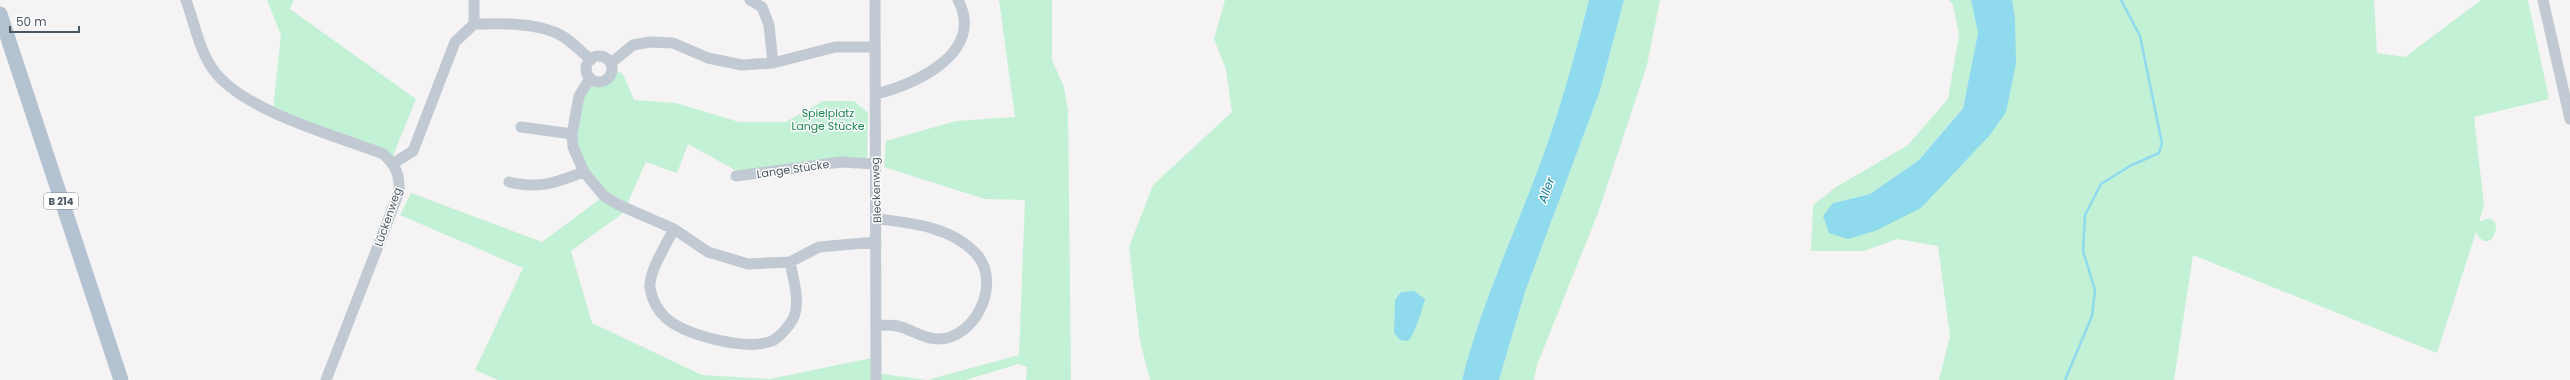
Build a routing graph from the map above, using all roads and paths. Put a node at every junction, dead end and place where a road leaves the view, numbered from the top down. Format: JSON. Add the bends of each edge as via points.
{"nodes":[{"id":1,"x":186,"y":0,"type":"edge"},
{"id":2,"x":474,"y":0,"type":"edge"},
{"id":3,"x":750,"y":0,"type":"edge"},
{"id":4,"x":875,"y":0,"type":"edge"},
{"id":5,"x":958,"y":0,"type":"edge"},
{"id":6,"x":2543,"y":0,"type":"edge"},
{"id":7,"x":0,"y":14,"type":"edge"},
{"id":8,"x":474,"y":24,"type":"junction"},
{"id":9,"x":875,"y":48,"type":"junction"},
{"id":10,"x":590,"y":60,"type":"junction"},
{"id":11,"x":611,"y":63,"type":"junction"},
{"id":12,"x":772,"y":64,"type":"junction"},
{"id":13,"x":590,"y":78,"type":"junction"},
{"id":14,"x":876,"y":94,"type":"junction"},
{"id":15,"x":2570,"y":119,"type":"edge"},
{"id":16,"x":521,"y":127,"type":"dead end"},
{"id":17,"x":572,"y":134,"type":"junction"},
{"id":18,"x":394,"y":163,"type":"junction"},
{"id":19,"x":875,"y":164,"type":"junction"},
{"id":20,"x":584,"y":172,"type":"junction"},
{"id":21,"x":736,"y":176,"type":"dead end"},
{"id":22,"x":509,"y":182,"type":"dead end"},
{"id":23,"x":878,"y":219,"type":"junction"},
{"id":24,"x":674,"y":229,"type":"junction"},
{"id":25,"x":876,"y":242,"type":"junction"},
{"id":26,"x":790,"y":262,"type":"junction"},
{"id":27,"x":876,"y":325,"type":"junction"},
{"id":28,"x":121,"y":380,"type":"edge"},
{"id":29,"x":326,"y":380,"type":"edge"},
{"id":30,"x":876,"y":380,"type":"edge"}],
"edges":[{"from":1,"to":18,"type":"street","via":[[211,67],[234,92],[290,119],[383,154]]},
{"from":2,"to":8,"type":"street"},
{"from":3,"to":12,"type":"street","via":[[762,7],[769,25]]},
{"from":4,"to":9,"type":"street","name":"Bleckenweg"},
{"from":5,"to":14,"type":"street","via":[[965,17],[964,32],[959,45],[950,56],[923,77],[902,88]]},
{"from":6,"to":15,"type":"street"},
{"from":7,"to":28,"type":"main road","number":"B 214"},
{"from":8,"to":10,"type":"street","via":[[516,24],[554,32],[571,42]]},
{"from":8,"to":18,"type":"street","via":[[455,42],[413,151]]},
{"from":9,"to":12,"type":"street","via":[[835,47]]},
{"from":9,"to":14,"type":"street","name":"Bleckenweg"},
{"from":10,"to":11,"type":"street","via":[[602,56]]},
{"from":10,"to":13,"type":"street","via":[[586,70]]},
{"from":11,"to":12,"type":"street","via":[[633,44],[650,42],[673,44],[708,58],[742,65]]},
{"from":11,"to":13,"type":"street","via":[[612,71],[605,81],[597,82]]},
{"from":13,"to":17,"type":"street","via":[[579,96]]},
{"from":14,"to":19,"type":"street","name":"Bleckenweg"},
{"from":16,"to":17,"type":"street"},
{"from":17,"to":20,"type":"street","via":[[573,147]]},
{"from":18,"to":29,"type":"street","name":"Lückenweg","via":[[400,179],[399,192]]},
{"from":19,"to":21,"type":"street","name":"Lange Stücke","via":[[841,162]]},
{"from":19,"to":23,"type":"street","name":"Bleckenweg"},
{"from":20,"to":22,"type":"street","via":[[552,184],[532,187]]},
{"from":20,"to":24,"type":"street","via":[[604,196]]},
{"from":23,"to":25,"type":"street","name":"Bleckenweg"},
{"from":23,"to":27,"type":"street","via":[[923,224],[958,239],[978,256],[986,272],[985,298],[975,319],[960,331],[939,339],[918,336],[898,326]]},
{"from":24,"to":26,"type":"street","via":[[708,252],[748,264]]},
{"from":24,"to":26,"type":"street","via":[[652,273],[650,286],[656,306],[668,319],[688,330],[720,340],[749,345],[773,340],[784,331],[794,318],[795,294]]},
{"from":25,"to":26,"type":"street","via":[[819,247]]},
{"from":25,"to":27,"type":"street","name":"Bleckenweg"},
{"from":27,"to":30,"type":"street","name":"Bleckenweg"}]}
